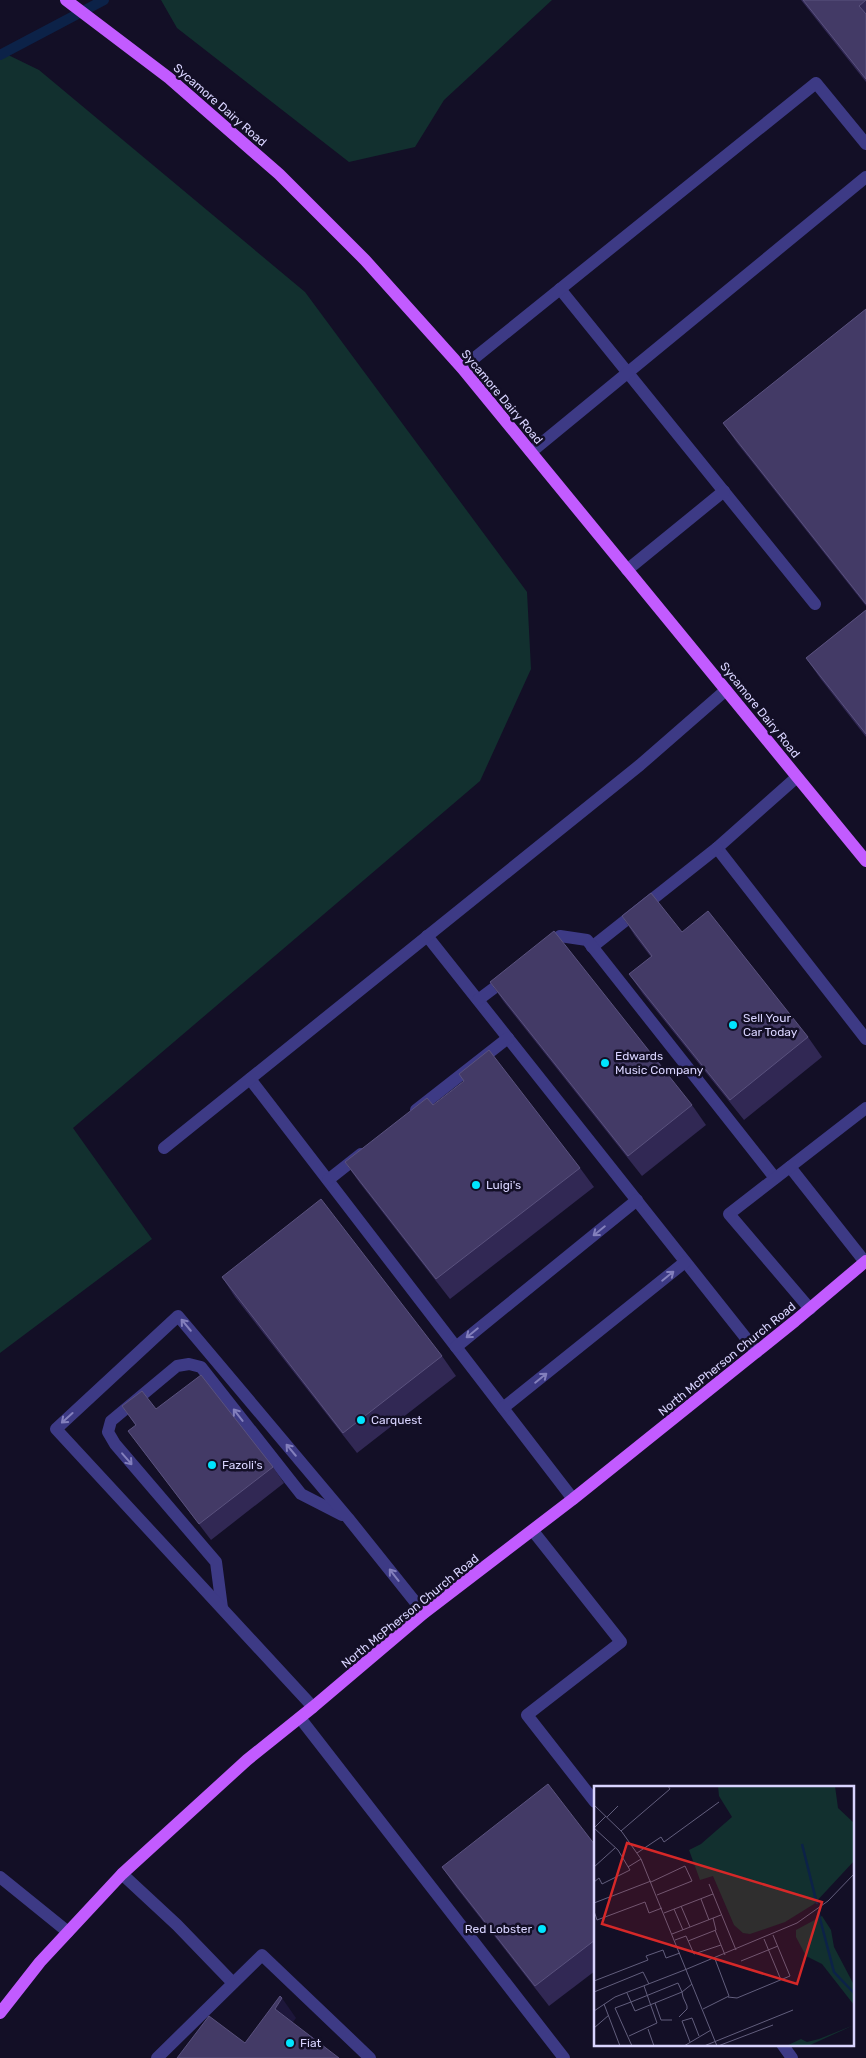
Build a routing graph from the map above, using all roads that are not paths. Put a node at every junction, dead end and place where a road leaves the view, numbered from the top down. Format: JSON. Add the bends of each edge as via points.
{"nodes":[{"id":1,"x":66,"y":0,"type":"edge"},
{"id":2,"x":866,"y":144,"type":"edge"},
{"id":3,"x":866,"y":177,"type":"edge"},
{"id":4,"x":560,"y":290,"type":"junction"},
{"id":5,"x":462,"y":368,"type":"junction"},
{"id":6,"x":628,"y":372,"type":"junction"},
{"id":7,"x":531,"y":452,"type":"junction"},
{"id":8,"x":724,"y":491,"type":"junction"},
{"id":9,"x":627,"y":570,"type":"junction"},
{"id":10,"x":815,"y":604,"type":"dead end"},
{"id":11,"x":726,"y":690,"type":"junction"},
{"id":12,"x":797,"y":777,"type":"junction"},
{"id":13,"x":717,"y":848,"type":"junction"},
{"id":14,"x":866,"y":861,"type":"edge"},
{"id":15,"x":427,"y":936,"type":"junction"},
{"id":16,"x":592,"y":946,"type":"junction"},
{"id":17,"x":538,"y":953,"type":"edge"},
{"id":18,"x":515,"y":971,"type":"edge"},
{"id":19,"x":478,"y":1000,"type":"junction"},
{"id":20,"x":508,"y":1038,"type":"junction"},
{"id":21,"x":866,"y":1039,"type":"edge"},
{"id":22,"x":250,"y":1079,"type":"junction"},
{"id":23,"x":866,"y":1108,"type":"edge"},
{"id":24,"x":406,"y":1118,"type":"edge"},
{"id":25,"x":375,"y":1143,"type":"edge"},
{"id":26,"x":164,"y":1148,"type":"dead end"},
{"id":27,"x":790,"y":1167,"type":"junction"},
{"id":28,"x":775,"y":1178,"type":"junction"},
{"id":29,"x":328,"y":1180,"type":"junction"},
{"id":30,"x":637,"y":1200,"type":"junction"},
{"id":31,"x":686,"y":1262,"type":"junction"},
{"id":32,"x":865,"y":1262,"type":"edge"},
{"id":33,"x":810,"y":1309,"type":"junction"},
{"id":34,"x":456,"y":1347,"type":"junction"},
{"id":35,"x":757,"y":1352,"type":"junction"},
{"id":36,"x":503,"y":1408,"type":"junction"},
{"id":37,"x":573,"y":1500,"type":"junction"},
{"id":38,"x":348,"y":1518,"type":"junction"},
{"id":39,"x":533,"y":1531,"type":"junction"},
{"id":40,"x":222,"y":1608,"type":"junction"},
{"id":41,"x":424,"y":1614,"type":"junction"},
{"id":42,"x":313,"y":1707,"type":"junction"},
{"id":43,"x":300,"y":1718,"type":"junction"},
{"id":44,"x":594,"y":1801,"type":"edge"},
{"id":45,"x":122,"y":1874,"type":"junction"},
{"id":46,"x":0,"y":1877,"type":"edge"},
{"id":47,"x":68,"y":1932,"type":"junction"},
{"id":48,"x":233,"y":1983,"type":"junction"},
{"id":49,"x":0,"y":2013,"type":"edge"},
{"id":50,"x":783,"y":2046,"type":"edge"},
{"id":51,"x":158,"y":2058,"type":"edge"},
{"id":52,"x":370,"y":2058,"type":"edge"},
{"id":53,"x":564,"y":2058,"type":"edge"},
{"id":54,"x":792,"y":2058,"type":"edge"}],
"edges":[{"from":1,"to":5,"type":"main road","name":"Sycamore Dairy Road","via":[[170,78],[279,174],[365,260]]},
{"from":2,"to":4,"type":"lane","via":[[816,83]]},
{"from":3,"to":6,"type":"lane"},
{"from":4,"to":5,"type":"lane"},
{"from":4,"to":6,"type":"lane"},
{"from":5,"to":7,"type":"main road","name":"Sycamore Dairy Road"},
{"from":6,"to":7,"type":"lane"},
{"from":6,"to":8,"type":"lane"},
{"from":7,"to":9,"type":"main road","name":"Sycamore Dairy Road"},
{"from":8,"to":9,"type":"lane"},
{"from":8,"to":10,"type":"lane"},
{"from":9,"to":11,"type":"main road","name":"Sycamore Dairy Road"},
{"from":11,"to":12,"type":"main road","name":"Sycamore Dairy Road"},
{"from":11,"to":15,"type":"lane","via":[[640,765]]},
{"from":12,"to":13,"type":"lane"},
{"from":12,"to":14,"type":"main road","name":"Sycamore Dairy Road"},
{"from":13,"to":16,"type":"lane"},
{"from":13,"to":21,"type":"lane"},
{"from":15,"to":19,"type":"lane"},
{"from":15,"to":22,"type":"lane"},
{"from":16,"to":17,"type":"lane","via":[[587,940],[560,936]]},
{"from":16,"to":28,"type":"lane"},
{"from":18,"to":19,"type":"lane"},
{"from":19,"to":20,"type":"lane"},
{"from":20,"to":24,"type":"lane"},
{"from":20,"to":30,"type":"lane"},
{"from":22,"to":26,"type":"lane"},
{"from":22,"to":29,"type":"lane"},
{"from":23,"to":27,"type":"lane"},
{"from":25,"to":29,"type":"lane"},
{"from":27,"to":28,"type":"lane"},
{"from":27,"to":32,"type":"lane"},
{"from":28,"to":33,"type":"lane","via":[[730,1214]]},
{"from":29,"to":34,"type":"lane"},
{"from":30,"to":31,"type":"lane"},
{"from":30,"to":34,"type":"lane","one_way":true},
{"from":31,"to":35,"type":"lane"},
{"from":36,"to":31,"type":"lane","one_way":true},
{"from":32,"to":33,"type":"main road","name":"North McPherson Church Road"},
{"from":33,"to":35,"type":"main road","name":"North McPherson Church Road"},
{"from":34,"to":36,"type":"lane"},
{"from":35,"to":37,"type":"main road","name":"North McPherson Church Road"},
{"from":36,"to":37,"type":"lane"},
{"from":37,"to":39,"type":"main road","name":"North McPherson Church Road"},
{"from":38,"to":40,"type":"lane","one_way":true,"via":[[301,1494],[201,1367],[177,1366],[111,1421],[108,1432],[216,1562]]},
{"from":38,"to":40,"type":"lane","one_way":true,"via":[[178,1316],[56,1429]]},
{"from":41,"to":38,"type":"lane","one_way":true},
{"from":39,"to":41,"type":"main road","name":"North McPherson Church Road"},
{"from":39,"to":44,"type":"lane","via":[[620,1642],[527,1715]]},
{"from":40,"to":42,"type":"lane"},
{"from":41,"to":42,"type":"main road","name":"North McPherson Church Road"},
{"from":42,"to":43,"type":"main road","name":"North McPherson Church Road"},
{"from":43,"to":45,"type":"main road","name":"North McPherson Church Road","via":[[247,1760]]},
{"from":43,"to":53,"type":"lane"},
{"from":45,"to":47,"type":"main road","name":"North McPherson Church Road"},
{"from":45,"to":48,"type":"lane"},
{"from":46,"to":47,"type":"lane"},
{"from":47,"to":49,"type":"main road","name":"North McPherson Church Road"},
{"from":48,"to":51,"type":"lane"},
{"from":48,"to":52,"type":"lane","via":[[262,1955]]},
{"from":50,"to":54,"type":"lane"}]}
